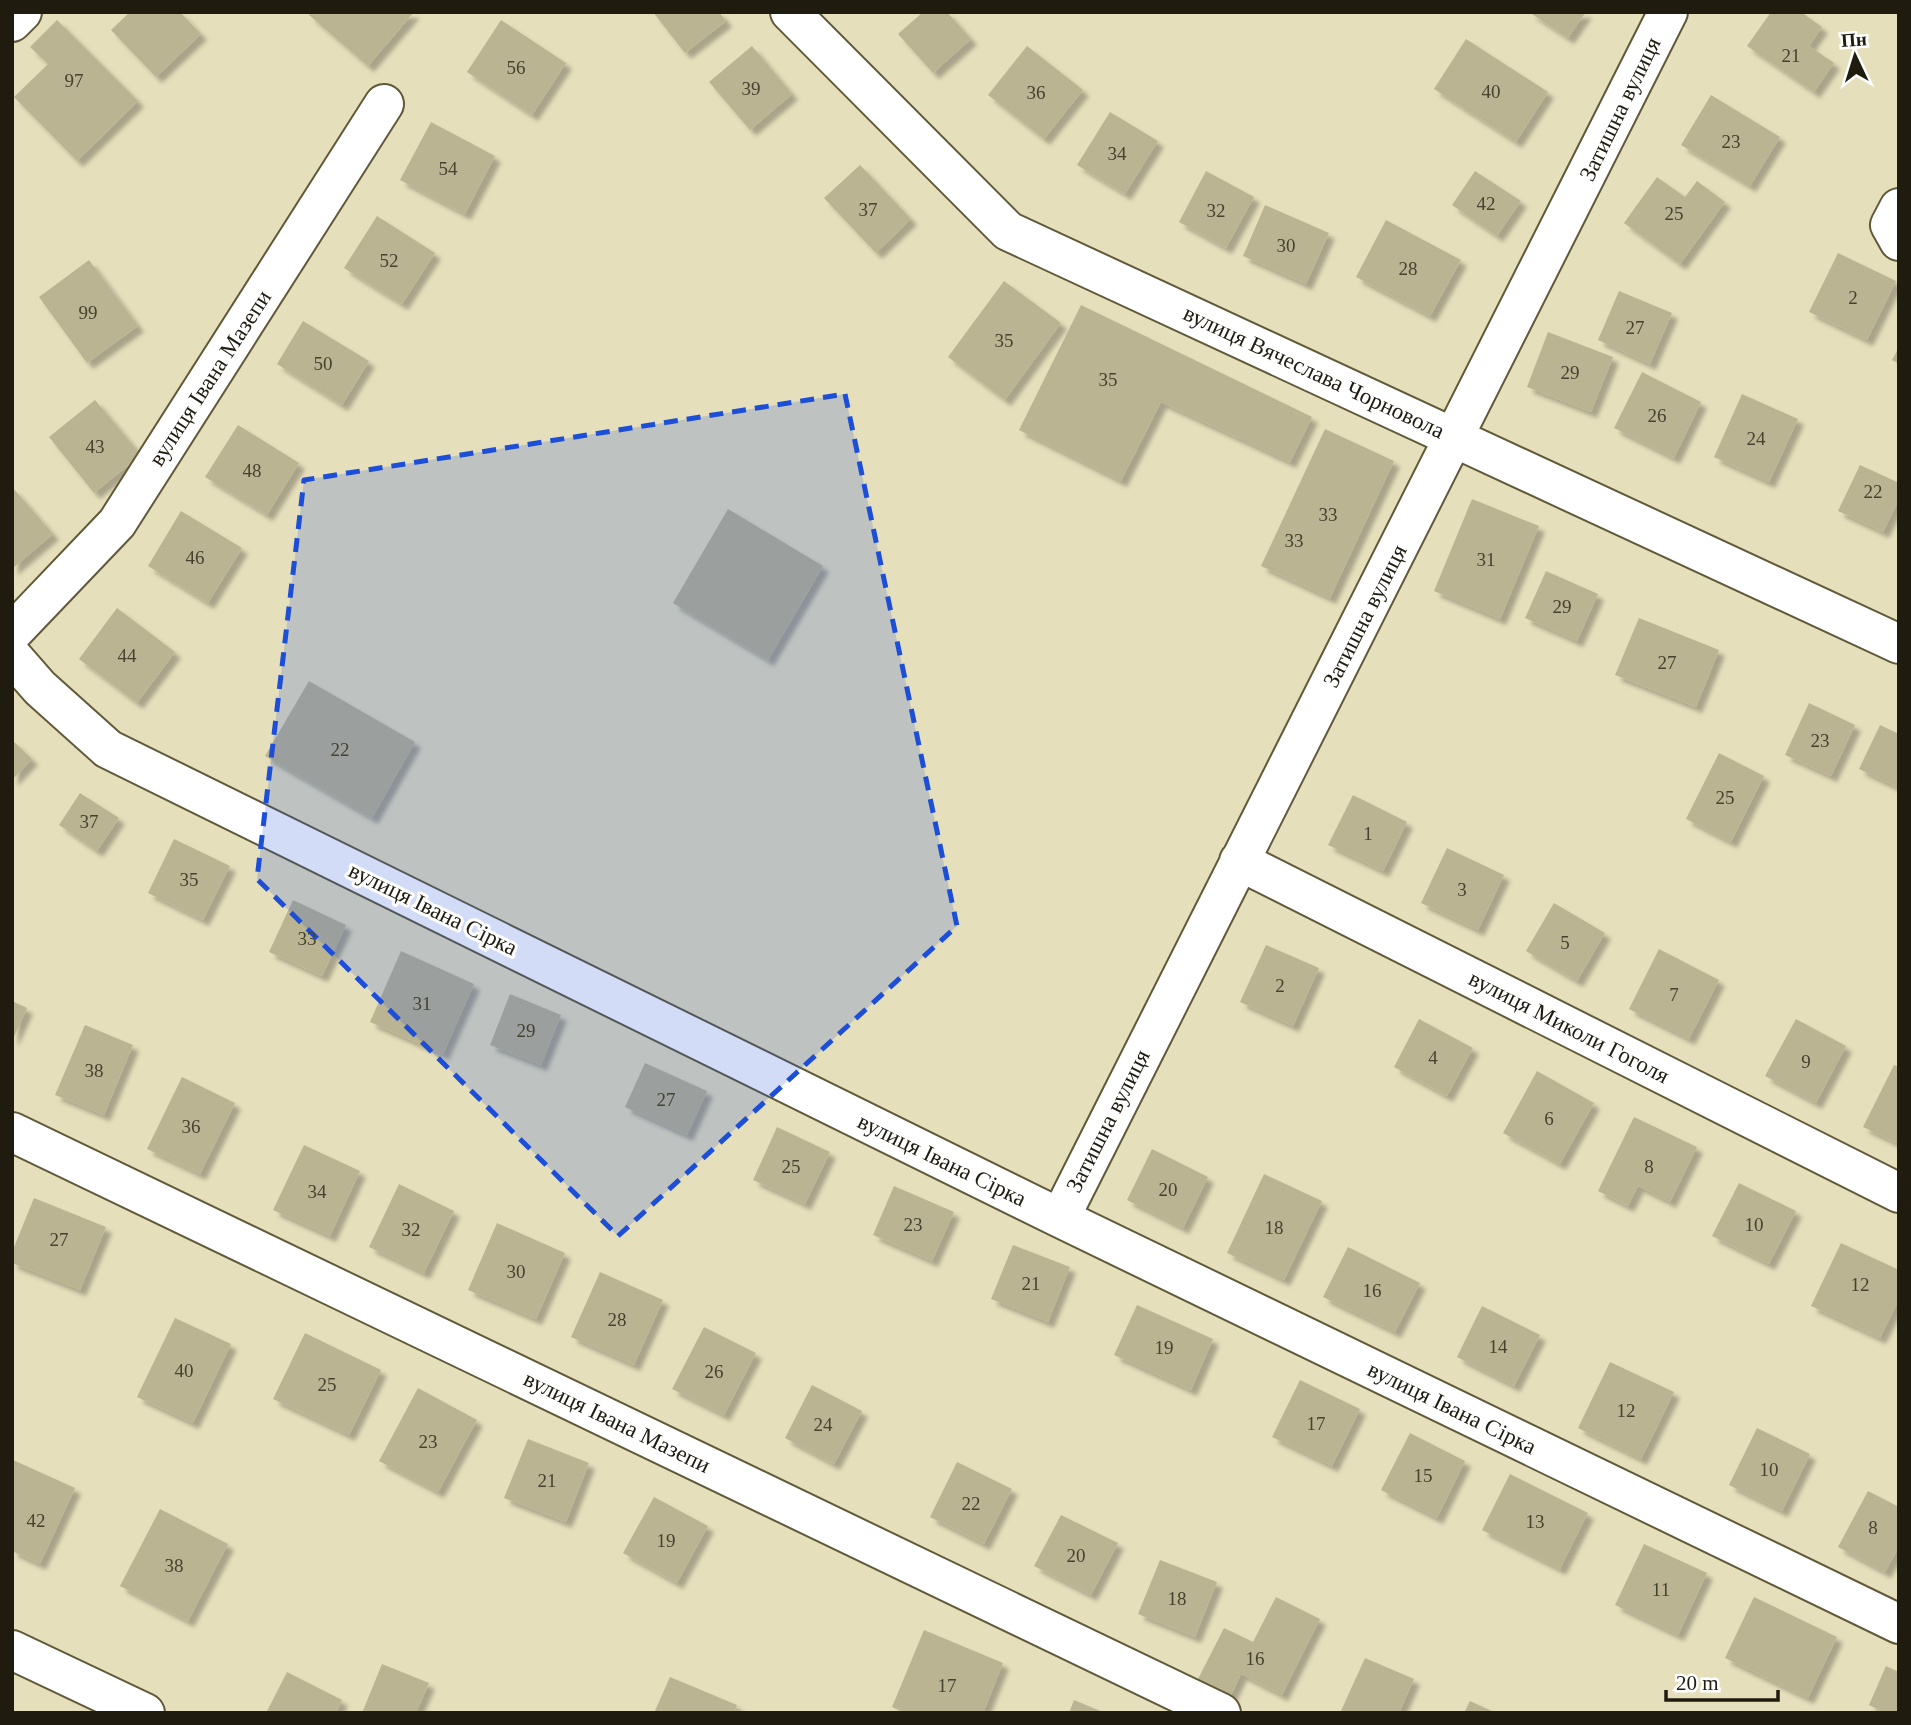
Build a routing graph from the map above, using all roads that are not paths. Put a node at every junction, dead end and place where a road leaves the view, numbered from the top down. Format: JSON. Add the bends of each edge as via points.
{"nodes":[{"id":1,"x":22,"y":12,"type":"edge"},
{"id":2,"x":1668,"y":12,"type":"edge"},
{"id":3,"x":795,"y":14,"type":"edge"},
{"id":4,"x":12,"y":22,"type":"edge"},
{"id":5,"x":384,"y":104,"type":"dead end"},
{"id":6,"x":1899,"y":208,"type":"edge"},
{"id":7,"x":1899,"y":241,"type":"edge"},
{"id":8,"x":1456,"y":438,"type":"junction"},
{"id":9,"x":12,"y":633,"type":"edge"},
{"id":10,"x":1899,"y":644,"type":"edge"},
{"id":11,"x":12,"y":656,"type":"edge"},
{"id":12,"x":1239,"y":861,"type":"junction"},
{"id":13,"x":12,"y":1132,"type":"edge"},
{"id":14,"x":1899,"y":1194,"type":"edge"},
{"id":15,"x":1060,"y":1218,"type":"junction"},
{"id":16,"x":1899,"y":1624,"type":"edge"},
{"id":17,"x":12,"y":1650,"type":"edge"},
{"id":18,"x":145,"y":1713,"type":"edge"},
{"id":19,"x":1221,"y":1713,"type":"edge"}],
"edges":[{"from":1,"to":4,"type":"street"},
{"from":2,"to":8,"type":"street","name":"Затишна вулиця"},
{"from":3,"to":8,"type":"street","name":"вулиця Вячеслава Чорновола","via":[[1008,231]]},
{"from":5,"to":9,"type":"street","name":"вулиця Івана Мазепи","via":[[117,523]]},
{"from":6,"to":7,"type":"street","via":[[1890,225]]},
{"from":8,"to":10,"type":"street","name":"вулиця Вячеслава Чорновола"},
{"from":8,"to":12,"type":"street","name":"Затишна вулиця"},
{"from":11,"to":15,"type":"street","name":"вулиця Івана Сірка","via":[[40,688],[108,749]]},
{"from":12,"to":14,"type":"street","name":"вулиця Миколи Гоголя"},
{"from":12,"to":15,"type":"street","name":"Затишна вулиця"},
{"from":13,"to":19,"type":"street","name":"вулиця Івана Мазепи"},
{"from":15,"to":16,"type":"street","name":"вулиця Івана Сірка"},
{"from":17,"to":18,"type":"street"}]}
